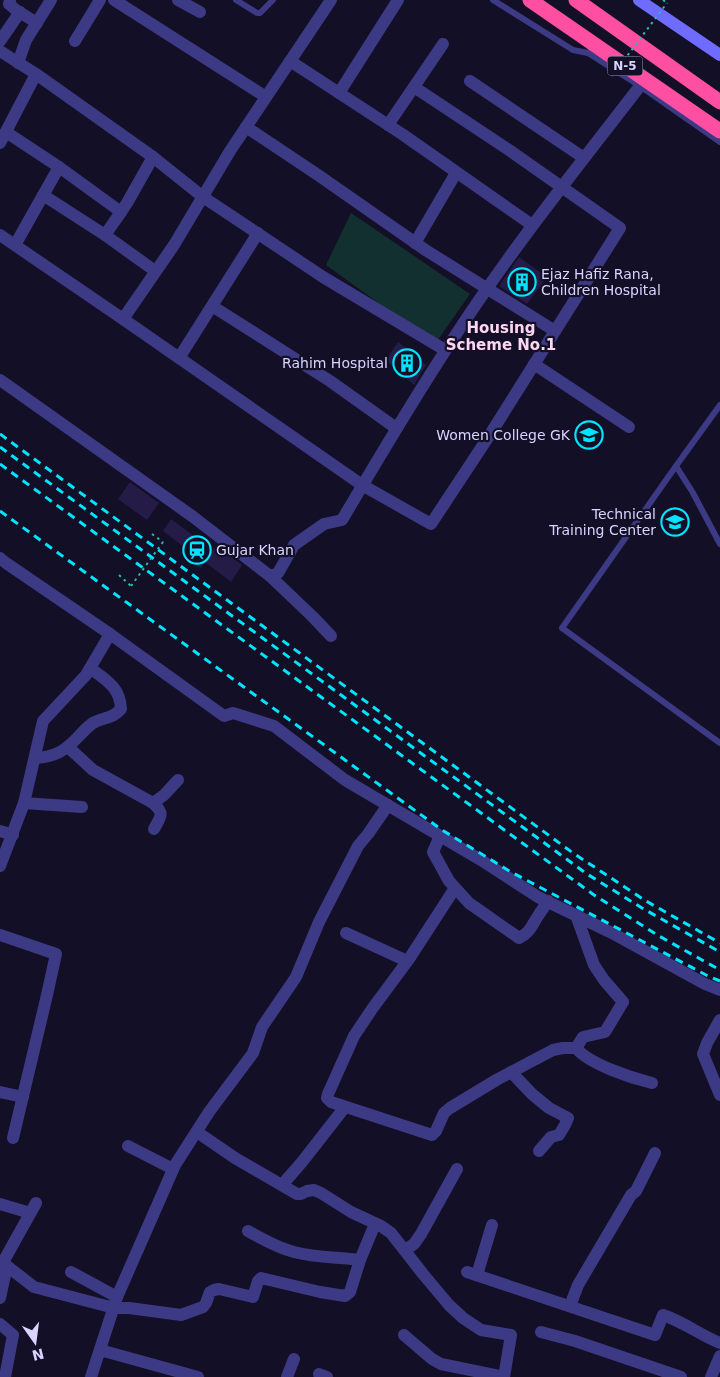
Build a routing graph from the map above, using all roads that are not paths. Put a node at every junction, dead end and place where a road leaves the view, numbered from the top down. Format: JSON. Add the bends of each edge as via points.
{"nodes":[{"id":1,"x":10,"y":0,"type":"edge"},
{"id":2,"x":51,"y":0,"type":"edge"},
{"id":3,"x":100,"y":0,"type":"edge"},
{"id":4,"x":114,"y":0,"type":"edge"},
{"id":5,"x":178,"y":0,"type":"edge"},
{"id":6,"x":236,"y":0,"type":"edge"},
{"id":7,"x":274,"y":0,"type":"edge"},
{"id":8,"x":331,"y":0,"type":"edge"},
{"id":9,"x":398,"y":0,"type":"edge"},
{"id":10,"x":493,"y":0,"type":"edge"},
{"id":11,"x":530,"y":0,"type":"edge"},
{"id":12,"x":640,"y":0,"type":"edge"},
{"id":13,"x":583,"y":3,"type":"edge"},
{"id":14,"x":20,"y":12,"type":"junction"},
{"id":15,"x":200,"y":12,"type":"dead end"},
{"id":16,"x":37,"y":23,"type":"junction"},
{"id":17,"x":75,"y":41,"type":"dead end"},
{"id":18,"x":0,"y":42,"type":"edge"},
{"id":19,"x":443,"y":44,"type":"dead end"},
{"id":20,"x":0,"y":51,"type":"edge"},
{"id":21,"x":593,"y":51,"type":"junction"},
{"id":22,"x":720,"y":55,"type":"edge"},
{"id":23,"x":290,"y":61,"type":"junction"},
{"id":24,"x":18,"y":63,"type":"junction"},
{"id":25,"x":36,"y":74,"type":"junction"},
{"id":26,"x":470,"y":82,"type":"dead end"},
{"id":27,"x":644,"y":84,"type":"junction"},
{"id":28,"x":414,"y":87,"type":"junction"},
{"id":29,"x":339,"y":93,"type":"junction"},
{"id":30,"x":266,"y":97,"type":"junction"},
{"id":31,"x":720,"y":102,"type":"edge"},
{"id":32,"x":388,"y":126,"type":"junction"},
{"id":33,"x":246,"y":127,"type":"junction"},
{"id":34,"x":720,"y":131,"type":"edge"},
{"id":35,"x":3,"y":138,"type":"edge"},
{"id":36,"x":720,"y":142,"type":"edge"},
{"id":37,"x":154,"y":157,"type":"junction"},
{"id":38,"x":584,"y":158,"type":"junction"},
{"id":39,"x":59,"y":167,"type":"junction"},
{"id":40,"x":456,"y":173,"type":"junction"},
{"id":41,"x":562,"y":186,"type":"junction"},
{"id":42,"x":43,"y":194,"type":"junction"},
{"id":43,"x":203,"y":197,"type":"junction"},
{"id":44,"x":121,"y":212,"type":"junction"},
{"id":45,"x":532,"y":225,"type":"junction"},
{"id":46,"x":258,"y":234,"type":"junction"},
{"id":47,"x":0,"y":235,"type":"edge"},
{"id":48,"x":105,"y":235,"type":"junction"},
{"id":49,"x":415,"y":243,"type":"junction"},
{"id":50,"x":15,"y":245,"type":"junction"},
{"id":51,"x":155,"y":272,"type":"junction"},
{"id":52,"x":488,"y":289,"type":"junction"},
{"id":53,"x":212,"y":306,"type":"junction"},
{"id":54,"x":123,"y":319,"type":"junction"},
{"id":55,"x":555,"y":331,"type":"junction"},
{"id":56,"x":445,"y":350,"type":"junction"},
{"id":57,"x":179,"y":358,"type":"junction"},
{"id":58,"x":534,"y":364,"type":"junction"},
{"id":59,"x":0,"y":380,"type":"edge"},
{"id":60,"x":720,"y":405,"type":"edge"},
{"id":61,"x":629,"y":427,"type":"dead end"},
{"id":62,"x":396,"y":428,"type":"junction"},
{"id":63,"x":676,"y":466,"type":"junction"},
{"id":64,"x":362,"y":484,"type":"junction"},
{"id":65,"x":720,"y":544,"type":"edge"},
{"id":66,"x":0,"y":558,"type":"edge"},
{"id":67,"x":270,"y":576,"type":"junction"},
{"id":68,"x":110,"y":634,"type":"junction"},
{"id":69,"x":331,"y":636,"type":"dead end"},
{"id":70,"x":90,"y":668,"type":"junction"},
{"id":71,"x":720,"y":744,"type":"edge"},
{"id":72,"x":68,"y":747,"type":"junction"},
{"id":73,"x":35,"y":758,"type":"junction"},
{"id":74,"x":178,"y":780,"type":"dead end"},
{"id":75,"x":153,"y":803,"type":"junction"},
{"id":76,"x":24,"y":804,"type":"junction"},
{"id":77,"x":388,"y":805,"type":"junction"},
{"id":78,"x":82,"y":807,"type":"dead end"},
{"id":79,"x":154,"y":829,"type":"dead end"},
{"id":80,"x":0,"y":831,"type":"edge"},
{"id":81,"x":13,"y":836,"type":"junction"},
{"id":82,"x":440,"y":836,"type":"junction"},
{"id":83,"x":0,"y":866,"type":"edge"},
{"id":84,"x":455,"y":888,"type":"junction"},
{"id":85,"x":548,"y":901,"type":"junction"},
{"id":86,"x":576,"y":916,"type":"junction"},
{"id":87,"x":346,"y":933,"type":"dead end"},
{"id":88,"x":0,"y":935,"type":"edge"},
{"id":89,"x":407,"y":961,"type":"junction"},
{"id":90,"x":720,"y":990,"type":"edge"},
{"id":91,"x":720,"y":1020,"type":"edge"},
{"id":92,"x":576,"y":1048,"type":"junction"},
{"id":93,"x":714,"y":1070,"type":"edge"},
{"id":94,"x":511,"y":1072,"type":"junction"},
{"id":95,"x":652,"y":1083,"type":"dead end"},
{"id":96,"x":0,"y":1092,"type":"edge"},
{"id":97,"x":720,"y":1095,"type":"edge"},
{"id":98,"x":24,"y":1097,"type":"junction"},
{"id":99,"x":345,"y":1107,"type":"junction"},
{"id":100,"x":196,"y":1132,"type":"junction"},
{"id":101,"x":13,"y":1138,"type":"dead end"},
{"id":102,"x":128,"y":1146,"type":"dead end"},
{"id":103,"x":539,"y":1151,"type":"dead end"},
{"id":104,"x":655,"y":1153,"type":"dead end"},
{"id":105,"x":173,"y":1169,"type":"junction"},
{"id":106,"x":458,"y":1170,"type":"dead end"},
{"id":107,"x":282,"y":1185,"type":"junction"},
{"id":108,"x":0,"y":1204,"type":"edge"},
{"id":109,"x":376,"y":1224,"type":"junction"},
{"id":110,"x":492,"y":1225,"type":"dead end"},
{"id":111,"x":248,"y":1231,"type":"dead end"},
{"id":112,"x":405,"y":1250,"type":"junction"},
{"id":113,"x":360,"y":1260,"type":"junction"},
{"id":114,"x":3,"y":1264,"type":"edge"},
{"id":115,"x":71,"y":1272,"type":"dead end"},
{"id":116,"x":0,"y":1298,"type":"edge"},
{"id":117,"x":115,"y":1303,"type":"junction"},
{"id":118,"x":570,"y":1306,"type":"junction"},
{"id":119,"x":0,"y":1324,"type":"edge"},
{"id":120,"x":541,"y":1332,"type":"dead end"},
{"id":121,"x":404,"y":1335,"type":"dead end"},
{"id":122,"x":720,"y":1343,"type":"edge"},
{"id":123,"x":100,"y":1350,"type":"junction"},
{"id":124,"x":720,"y":1356,"type":"edge"},
{"id":125,"x":294,"y":1359,"type":"dead end"},
{"id":126,"x":6,"y":1376,"type":"edge"},
{"id":127,"x":91,"y":1377,"type":"edge"},
{"id":128,"x":198,"y":1377,"type":"edge"},
{"id":129,"x":287,"y":1377,"type":"edge"},
{"id":130,"x":504,"y":1377,"type":"edge"},
{"id":131,"x":681,"y":1377,"type":"edge"},
{"id":132,"x":711,"y":1377,"type":"edge"}],
"edges":[{"from":1,"to":14,"type":"street","via":[[9,4]]},
{"from":2,"to":16,"type":"street"},
{"from":3,"to":17,"type":"street"},
{"from":4,"to":30,"type":"street"},
{"from":5,"to":15,"type":"street"},
{"from":6,"to":7,"type":"lane","via":[[260,13]]},
{"from":8,"to":23,"type":"street"},
{"from":9,"to":29,"type":"street"},
{"from":10,"to":21,"type":"lane","via":[[573,50]]},
{"from":11,"to":21,"type":"highway","number":"N-5"},
{"from":12,"to":22,"type":"main road"},
{"from":13,"to":31,"type":"highway","number":"N-5"},
{"from":14,"to":16,"type":"street"},
{"from":14,"to":18,"type":"street"},
{"from":16,"to":24,"type":"street","via":[[26,40]]},
{"from":19,"to":28,"type":"street"},
{"from":20,"to":24,"type":"street"},
{"from":21,"to":27,"type":"highway","number":"N-5"},
{"from":23,"to":29,"type":"street"},
{"from":23,"to":30,"type":"street"},
{"from":24,"to":25,"type":"street"},
{"from":25,"to":35,"type":"street"},
{"from":25,"to":37,"type":"street"},
{"from":26,"to":38,"type":"street"},
{"from":27,"to":34,"type":"highway","number":"N-5"},
{"from":27,"to":36,"type":"lane"},
{"from":27,"to":38,"type":"street"},
{"from":28,"to":32,"type":"street"},
{"from":28,"to":41,"type":"street"},
{"from":29,"to":32,"type":"street"},
{"from":30,"to":33,"type":"street"},
{"from":32,"to":40,"type":"street"},
{"from":33,"to":43,"type":"street"},
{"from":33,"to":49,"type":"street"},
{"from":35,"to":39,"type":"street"},
{"from":37,"to":43,"type":"street"},
{"from":37,"to":44,"type":"street"},
{"from":38,"to":41,"type":"street"},
{"from":39,"to":42,"type":"street"},
{"from":39,"to":44,"type":"street"},
{"from":40,"to":45,"type":"street"},
{"from":40,"to":49,"type":"street"},
{"from":41,"to":45,"type":"street"},
{"from":41,"to":55,"type":"street","via":[[620,228]]},
{"from":42,"to":48,"type":"street"},
{"from":42,"to":50,"type":"street"},
{"from":43,"to":46,"type":"street"},
{"from":43,"to":51,"type":"street"},
{"from":44,"to":48,"type":"street"},
{"from":45,"to":52,"type":"street"},
{"from":46,"to":53,"type":"street"},
{"from":46,"to":56,"type":"street"},
{"from":47,"to":50,"type":"street"},
{"from":48,"to":51,"type":"street"},
{"from":49,"to":52,"type":"street"},
{"from":50,"to":54,"type":"street"},
{"from":51,"to":54,"type":"street"},
{"from":52,"to":55,"type":"street"},
{"from":52,"to":56,"type":"street"},
{"from":53,"to":57,"type":"street"},
{"from":53,"to":62,"type":"street","via":[[330,381]]},
{"from":54,"to":57,"type":"street"},
{"from":55,"to":58,"type":"street"},
{"from":56,"to":62,"type":"street"},
{"from":57,"to":64,"type":"street"},
{"from":58,"to":61,"type":"street"},
{"from":58,"to":64,"type":"street","via":[[431,524]]},
{"from":59,"to":67,"type":"street","via":[[192,516]]},
{"from":60,"to":63,"type":"lane"},
{"from":62,"to":64,"type":"street"},
{"from":63,"to":65,"type":"lane"},
{"from":63,"to":71,"type":"lane","via":[[562,628]]},
{"from":64,"to":67,"type":"street","via":[[342,520],[324,524],[294,545],[278,573]]},
{"from":66,"to":68,"type":"street"},
{"from":67,"to":69,"type":"street"},
{"from":68,"to":70,"type":"street"},
{"from":68,"to":77,"type":"street","via":[[224,716],[233,713],[274,726],[345,780]]},
{"from":70,"to":72,"type":"street","via":[[114,686],[121,709],[116,715],[93,723]]},
{"from":70,"to":73,"type":"street","via":[[43,721]]},
{"from":72,"to":73,"type":"street","via":[[56,754]]},
{"from":72,"to":75,"type":"street","via":[[92,770]]},
{"from":73,"to":76,"type":"street"},
{"from":74,"to":75,"type":"street"},
{"from":75,"to":79,"type":"street","via":[[161,812]]},
{"from":76,"to":78,"type":"street"},
{"from":76,"to":81,"type":"street"},
{"from":77,"to":82,"type":"street"},
{"from":77,"to":100,"type":"street","via":[[358,846],[319,922],[296,978],[262,1027],[253,1053]]},
{"from":80,"to":81,"type":"street"},
{"from":81,"to":83,"type":"street"},
{"from":82,"to":84,"type":"street","via":[[433,852]]},
{"from":82,"to":85,"type":"street"},
{"from":84,"to":85,"type":"street","via":[[469,903],[519,938],[526,935]]},
{"from":84,"to":89,"type":"street"},
{"from":85,"to":86,"type":"street"},
{"from":86,"to":90,"type":"street"},
{"from":86,"to":92,"type":"street","via":[[594,965],[623,1002],[605,1032],[583,1037]]},
{"from":87,"to":89,"type":"street"},
{"from":88,"to":98,"type":"street","via":[[56,954]]},
{"from":89,"to":99,"type":"street","via":[[359,1029],[338,1069],[327,1098]]},
{"from":91,"to":93,"type":"street","via":[[703,1054]]},
{"from":92,"to":94,"type":"street","via":[[553,1050]]},
{"from":92,"to":95,"type":"street","via":[[592,1061]]},
{"from":93,"to":97,"type":"street"},
{"from":94,"to":99,"type":"street","via":[[450,1108],[432,1135]]},
{"from":94,"to":103,"type":"street","via":[[549,1108],[568,1118],[559,1135],[551,1137]]},
{"from":96,"to":98,"type":"street"},
{"from":98,"to":101,"type":"street"},
{"from":99,"to":107,"type":"street"},
{"from":100,"to":105,"type":"street"},
{"from":100,"to":107,"type":"street"},
{"from":102,"to":105,"type":"street"},
{"from":104,"to":118,"type":"street","via":[[636,1191],[578,1285]]},
{"from":105,"to":117,"type":"street"},
{"from":106,"to":112,"type":"street","via":[[416,1241]]},
{"from":107,"to":109,"type":"street","via":[[297,1194],[314,1190]]},
{"from":108,"to":114,"type":"street","via":[[33,1208]]},
{"from":109,"to":112,"type":"street","via":[[391,1233]]},
{"from":109,"to":113,"type":"street"},
{"from":110,"to":118,"type":"street","via":[[472,1273]]},
{"from":111,"to":113,"type":"street","via":[[295,1253]]},
{"from":112,"to":130,"type":"street","via":[[422,1274],[463,1318],[481,1330],[511,1335]]},
{"from":113,"to":117,"type":"street","via":[[350,1292],[344,1296],[260,1278],[253,1298],[214,1290],[203,1306],[181,1315]]},
{"from":114,"to":116,"type":"street"},
{"from":114,"to":117,"type":"street","via":[[34,1287]]},
{"from":115,"to":117,"type":"street"},
{"from":117,"to":123,"type":"street"},
{"from":118,"to":122,"type":"street","via":[[655,1335],[664,1315]]},
{"from":119,"to":126,"type":"street","via":[[13,1335]]},
{"from":120,"to":131,"type":"street"},
{"from":121,"to":130,"type":"street","via":[[441,1364]]},
{"from":123,"to":127,"type":"street"},
{"from":123,"to":128,"type":"street"},
{"from":124,"to":132,"type":"street"},
{"from":125,"to":129,"type":"street"}]}
